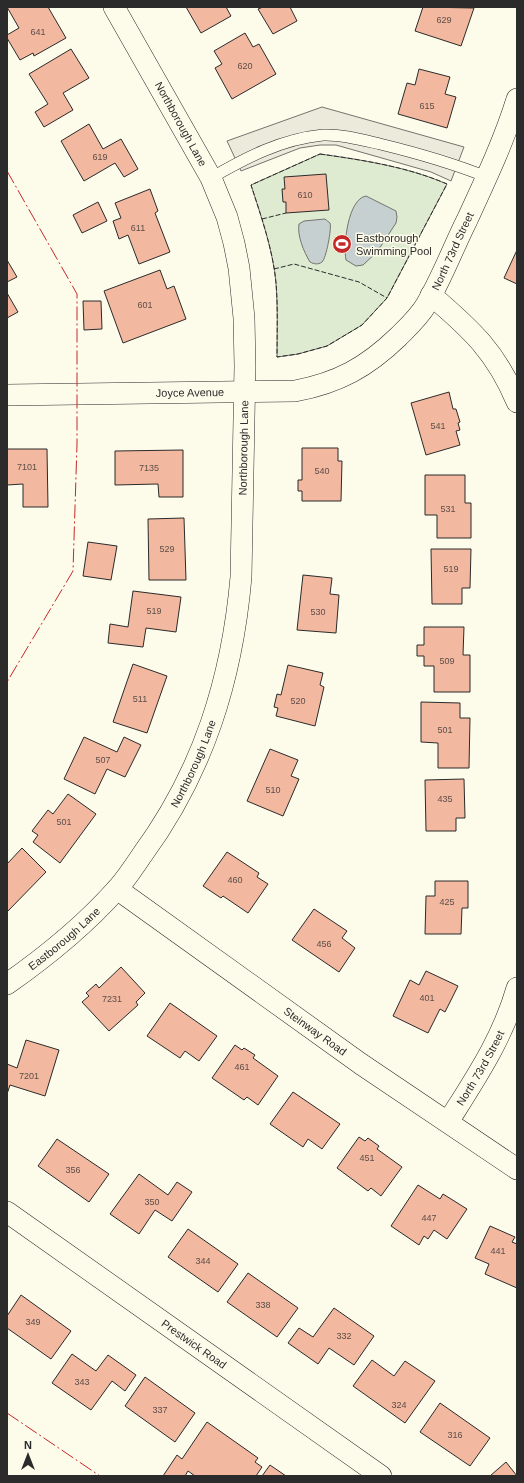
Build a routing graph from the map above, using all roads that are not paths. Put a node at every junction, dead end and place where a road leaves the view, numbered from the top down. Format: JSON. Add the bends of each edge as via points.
{"nodes":[{"id":1,"x":114,"y":7,"type":"edge"},
{"id":2,"x":517,"y":100,"type":"edge"},
{"id":3,"x":487,"y":177,"type":"junction"},
{"id":4,"x":212,"y":178,"type":"junction"},
{"id":5,"x":431,"y":295,"type":"junction"},
{"id":6,"x":244,"y":392,"type":"junction"},
{"id":7,"x":7,"y":395,"type":"edge"},
{"id":8,"x":517,"y":402,"type":"edge"},
{"id":9,"x":118,"y":889,"type":"junction"},
{"id":10,"x":7,"y":984,"type":"edge"},
{"id":11,"x":517,"y":988,"type":"edge"},
{"id":12,"x":448,"y":1122,"type":"junction"},
{"id":13,"x":517,"y":1169,"type":"edge"},
{"id":14,"x":7,"y":1212,"type":"edge"},
{"id":15,"x":381,"y":1476,"type":"edge"}],
"edges":[{"from":1,"to":4,"type":"street","name":"Northborough Lane"},
{"from":2,"to":3,"type":"street","name":"North 73rd Street"},
{"from":3,"to":4,"type":"lane","via":[[421,154],[361,140],[325,135],[293,140],[260,151]]},
{"from":3,"to":5,"type":"street","name":"North 73rd Street"},
{"from":4,"to":6,"type":"street","name":"Northborough Lane","via":[[227,217],[239,268],[244,318]]},
{"from":5,"to":6,"type":"street","name":"Joyce Avenue","via":[[419,315],[405,330],[375,358],[355,372],[295,391]]},
{"from":5,"to":8,"type":"street","name":"North 73rd Street","via":[[485,345],[505,376]]},
{"from":6,"to":7,"type":"street","name":"Joyce Avenue"},
{"from":6,"to":9,"type":"street","name":"Northborough Lane","via":[[241,577],[236,626],[224,683],[208,737],[180,796]]},
{"from":9,"to":10,"type":"street","name":"Eastborough Lane","via":[[55,948]]},
{"from":9,"to":12,"type":"street","name":"Steinway Road","via":[[361,1064]]},
{"from":11,"to":12,"type":"street","name":"North 73rd Street","via":[[496,1044]]},
{"from":12,"to":13,"type":"street","name":"Steinway Road"},
{"from":14,"to":15,"type":"street","name":"Prestwick Road"}]}
